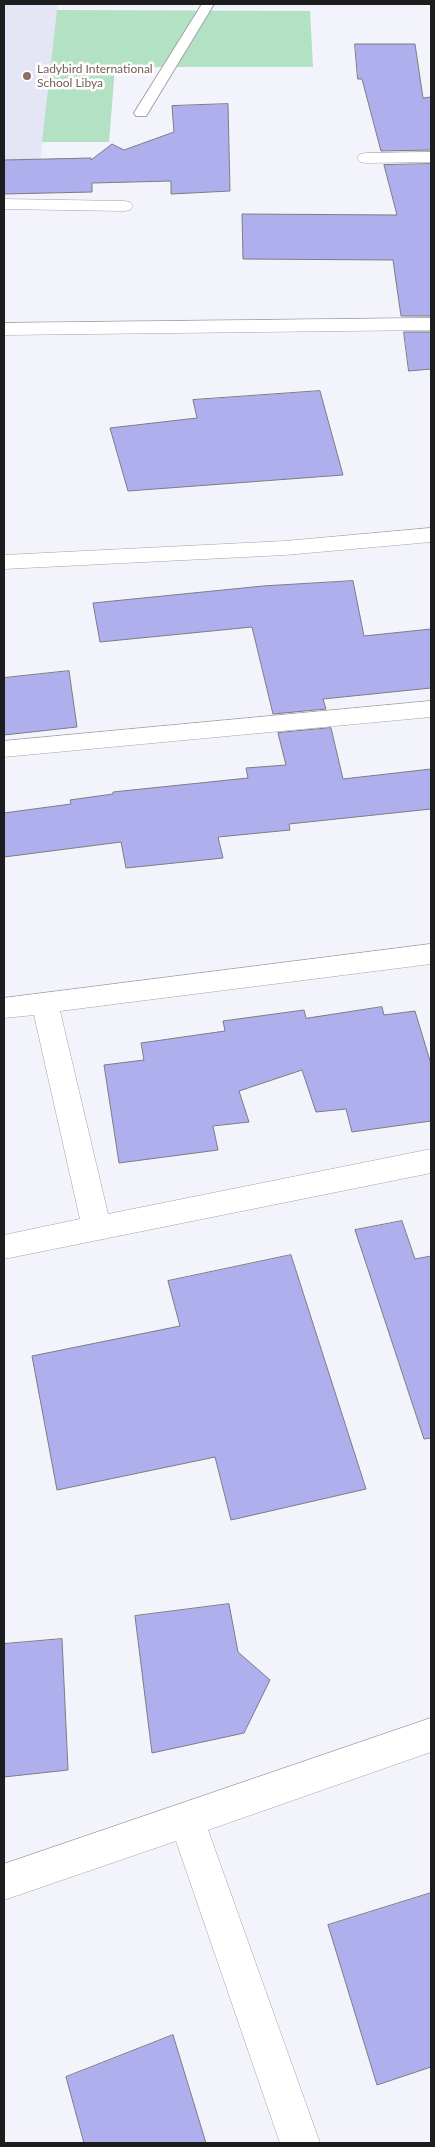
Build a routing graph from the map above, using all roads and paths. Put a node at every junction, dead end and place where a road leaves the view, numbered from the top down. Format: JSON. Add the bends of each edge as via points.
{"nodes":[{"id":1,"x":208,"y":4,"type":"edge"},
{"id":2,"x":141,"y":113,"type":"dead end"},
{"id":3,"x":431,"y":157,"type":"edge"},
{"id":4,"x":366,"y":158,"type":"dead end"},
{"id":5,"x":4,"y":204,"type":"edge"},
{"id":6,"x":124,"y":206,"type":"dead end"},
{"id":7,"x":431,"y":324,"type":"edge"},
{"id":8,"x":4,"y":329,"type":"edge"},
{"id":9,"x":431,"y":535,"type":"edge"},
{"id":10,"x":407,"y":538,"type":"junction"},
{"id":11,"x":431,"y":557,"type":"edge"},
{"id":12,"x":4,"y":562,"type":"edge"},
{"id":13,"x":431,"y":709,"type":"edge"},
{"id":14,"x":4,"y":749,"type":"edge"},
{"id":15,"x":431,"y":954,"type":"edge"},
{"id":16,"x":45,"y":1002,"type":"junction"},
{"id":17,"x":4,"y":1008,"type":"edge"},
{"id":18,"x":431,"y":1161,"type":"edge"},
{"id":19,"x":97,"y":1229,"type":"junction"},
{"id":20,"x":4,"y":1247,"type":"edge"},
{"id":21,"x":431,"y":1735,"type":"edge"},
{"id":22,"x":186,"y":1819,"type":"junction"},
{"id":23,"x":4,"y":1882,"type":"edge"},
{"id":24,"x":300,"y":2143,"type":"edge"}],
"edges":[{"from":1,"to":2,"type":"lane"},
{"from":3,"to":4,"type":"street"},
{"from":5,"to":6,"type":"street"},
{"from":7,"to":8,"type":"street"},
{"from":9,"to":10,"type":"street"},
{"from":10,"to":11,"type":"street"},
{"from":10,"to":12,"type":"street","via":[[285,548]]},
{"from":13,"to":14,"type":"street"},
{"from":15,"to":16,"type":"street"},
{"from":16,"to":17,"type":"street"},
{"from":16,"to":19,"type":"street"},
{"from":18,"to":19,"type":"street"},
{"from":19,"to":20,"type":"street"},
{"from":21,"to":22,"type":"street"},
{"from":22,"to":23,"type":"street"},
{"from":22,"to":24,"type":"street"}]}
